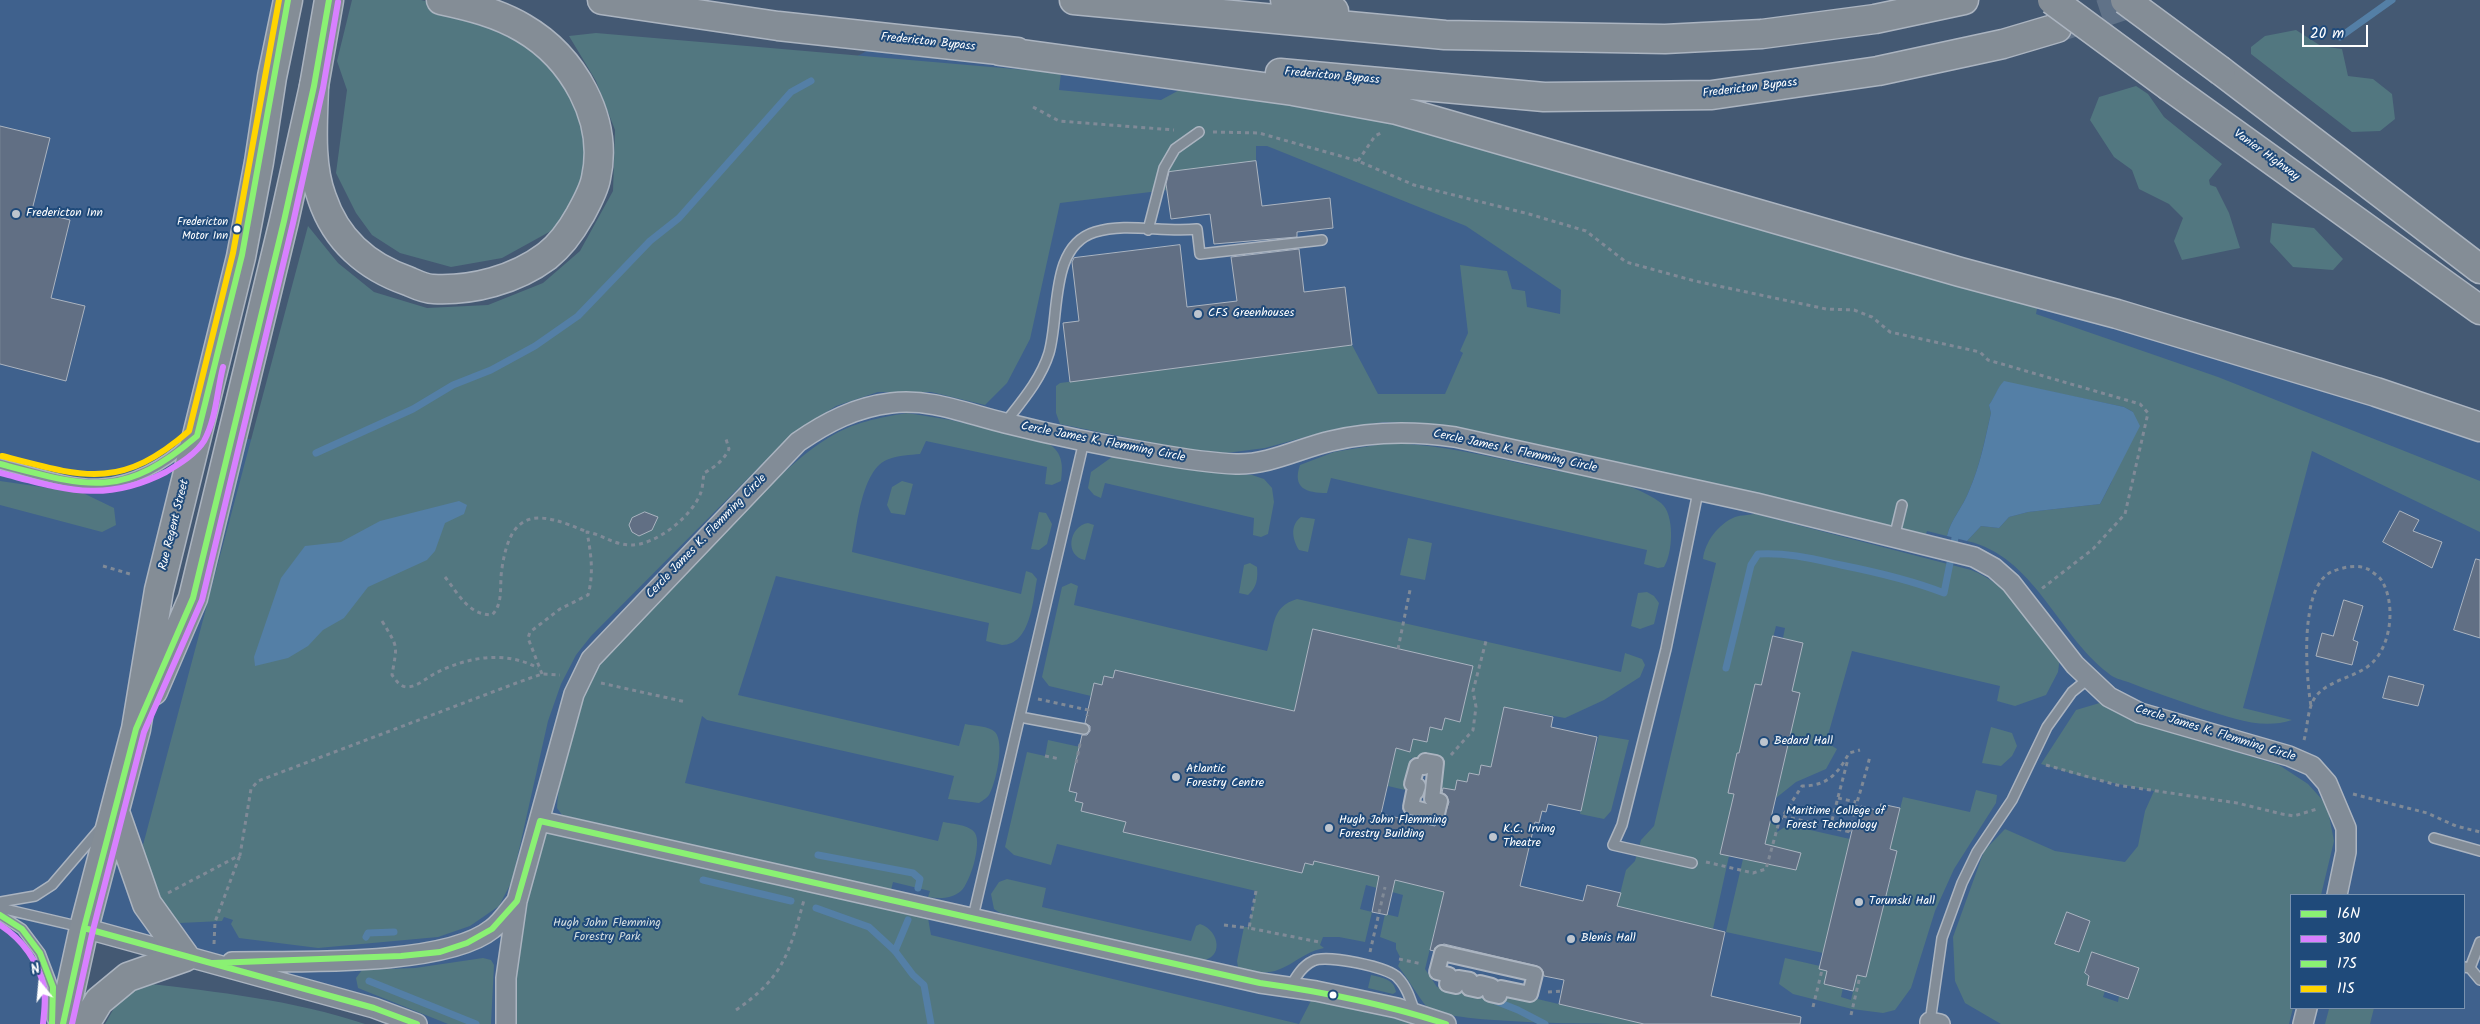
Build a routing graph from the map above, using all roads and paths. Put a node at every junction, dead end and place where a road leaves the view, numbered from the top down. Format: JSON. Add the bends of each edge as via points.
{"nodes":[{"id":1,"x":288,"y":0,"type":"edge"},
{"id":2,"x":329,"y":0,"type":"edge"},
{"id":3,"x":441,"y":0,"type":"edge"},
{"id":4,"x":602,"y":0,"type":"edge"},
{"id":5,"x":1074,"y":0,"type":"edge"},
{"id":6,"x":1285,"y":0,"type":"edge"},
{"id":7,"x":1964,"y":0,"type":"edge"},
{"id":8,"x":2052,"y":0,"type":"edge"},
{"id":9,"x":2125,"y":0,"type":"edge"},
{"id":10,"x":2058,"y":28,"type":"tunnel mouth"},
{"id":11,"x":1445,"y":35,"type":"junction"},
{"id":12,"x":1000,"y":51,"type":"junction"},
{"id":13,"x":314,"y":86,"type":"junction"},
{"id":14,"x":1033,"y":107,"type":"dead end"},
{"id":15,"x":1199,"y":132,"type":"junction"},
{"id":16,"x":1148,"y":230,"type":"junction"},
{"id":17,"x":1322,"y":240,"type":"dead end"},
{"id":18,"x":2480,"y":268,"type":"edge"},
{"id":19,"x":2480,"y":310,"type":"edge"},
{"id":20,"x":1005,"y":423,"type":"junction"},
{"id":21,"x":2480,"y":427,"type":"edge"},
{"id":22,"x":197,"y":436,"type":"junction"},
{"id":23,"x":726,"y":439,"type":"dead end"},
{"id":24,"x":1084,"y":441,"type":"junction"},
{"id":25,"x":0,"y":464,"type":"edge"},
{"id":26,"x":1698,"y":492,"type":"junction"},
{"id":27,"x":1902,"y":506,"type":"dead end"},
{"id":28,"x":587,"y":532,"type":"junction"},
{"id":29,"x":1894,"y":538,"type":"junction"},
{"id":30,"x":103,"y":566,"type":"dead end"},
{"id":31,"x":130,"y":574,"type":"dead end"},
{"id":32,"x":445,"y":578,"type":"dead end"},
{"id":33,"x":1410,"y":590,"type":"dead end"},
{"id":34,"x":2026,"y":601,"type":"junction"},
{"id":35,"x":382,"y":621,"type":"dead end"},
{"id":36,"x":1486,"y":641,"type":"dead end"},
{"id":37,"x":1398,"y":649,"type":"dead end"},
{"id":38,"x":539,"y":668,"type":"junction"},
{"id":39,"x":542,"y":674,"type":"junction"},
{"id":40,"x":561,"y":675,"type":"dead end"},
{"id":41,"x":2088,"y":679,"type":"junction"},
{"id":42,"x":599,"y":683,"type":"dead end"},
{"id":43,"x":1025,"y":696,"type":"junction"},
{"id":44,"x":686,"y":702,"type":"dead end"},
{"id":45,"x":2311,"y":706,"type":"junction"},
{"id":46,"x":1088,"y":710,"type":"dead end"},
{"id":47,"x":1020,"y":717,"type":"junction"},
{"id":48,"x":136,"y":729,"type":"junction"},
{"id":49,"x":1084,"y":729,"type":"dead end"},
{"id":50,"x":1860,"y":750,"type":"dead end"},
{"id":51,"x":1849,"y":753,"type":"junction"},
{"id":52,"x":1045,"y":756,"type":"dead end"},
{"id":53,"x":1870,"y":756,"type":"dead end"},
{"id":54,"x":1060,"y":759,"type":"dead end"},
{"id":55,"x":2031,"y":760,"type":"junction"},
{"id":56,"x":2298,"y":760,"type":"junction"},
{"id":57,"x":1436,"y":763,"type":"dead end"},
{"id":58,"x":1838,"y":798,"type":"junction"},
{"id":59,"x":2336,"y":801,"type":"junction"},
{"id":60,"x":1856,"y":802,"type":"junction"},
{"id":61,"x":115,"y":812,"type":"junction"},
{"id":62,"x":1783,"y":816,"type":"junction"},
{"id":63,"x":540,"y":821,"type":"junction"},
{"id":64,"x":1830,"y":828,"type":"junction"},
{"id":65,"x":2480,"y":832,"type":"edge"},
{"id":66,"x":2434,"y":838,"type":"dead end"},
{"id":67,"x":2480,"y":851,"type":"edge"},
{"id":68,"x":240,"y":855,"type":"junction"},
{"id":69,"x":1692,"y":863,"type":"joint"},
{"id":70,"x":810,"y":880,"type":"junction"},
{"id":71,"x":1385,"y":887,"type":"dead end"},
{"id":72,"x":1256,"y":891,"type":"dead end"},
{"id":73,"x":2339,"y":892,"type":"edge"},
{"id":74,"x":165,"y":894,"type":"dead end"},
{"id":75,"x":517,"y":901,"type":"junction"},
{"id":76,"x":0,"y":902,"type":"edge"},
{"id":77,"x":0,"y":908,"type":"edge"},
{"id":78,"x":0,"y":915,"type":"edge"},
{"id":79,"x":973,"y":917,"type":"junction"},
{"id":80,"x":1224,"y":925,"type":"dead end"},
{"id":81,"x":84,"y":928,"type":"junction"},
{"id":82,"x":1249,"y":928,"type":"junction"},
{"id":83,"x":2480,"y":942,"type":"edge"},
{"id":84,"x":1321,"y":943,"type":"dead end"},
{"id":85,"x":1372,"y":944,"type":"dead end"},
{"id":86,"x":1362,"y":951,"type":"dead end"},
{"id":87,"x":1442,"y":953,"type":"joint"},
{"id":88,"x":1380,"y":955,"type":"dead end"},
{"id":89,"x":185,"y":957,"type":"junction"},
{"id":90,"x":1390,"y":957,"type":"dead end"},
{"id":91,"x":1415,"y":962,"type":"dead end"},
{"id":92,"x":213,"y":963,"type":"junction"},
{"id":93,"x":2467,"y":968,"type":"edge"},
{"id":94,"x":1822,"y":970,"type":"dead end"},
{"id":95,"x":1860,"y":976,"type":"dead end"},
{"id":96,"x":2480,"y":980,"type":"edge"},
{"id":97,"x":1289,"y":987,"type":"junction"},
{"id":98,"x":1814,"y":1007,"type":"dead end"},
{"id":99,"x":2307,"y":1009,"type":"edge"},
{"id":100,"x":736,"y":1010,"type":"dead end"},
{"id":101,"x":1416,"y":1015,"type":"junction"},
{"id":102,"x":1851,"y":1015,"type":"dead end"},
{"id":103,"x":1935,"y":1023,"type":"edge"},
{"id":104,"x":52,"y":1024,"type":"edge"},
{"id":105,"x":63,"y":1024,"type":"edge"},
{"id":106,"x":85,"y":1024,"type":"edge"},
{"id":107,"x":417,"y":1024,"type":"edge"},
{"id":108,"x":506,"y":1024,"type":"edge"},
{"id":109,"x":1446,"y":1024,"type":"edge"},
{"id":110,"x":2303,"y":1024,"type":"edge"}],
"edges":[{"from":1,"to":22,"type":"main road","name":"Rue Regent Street","via":[[241,257]]},
{"from":2,"to":13,"type":"main road","name":"Rue Regent Street"},
{"from":3,"to":13,"type":"main road","via":[[478,8],[523,28],[559,58],[586,94],[597,135],[596,179],[570,234],[547,256],[518,273],[479,286],[431,289],[389,273],[366,260],[340,233],[321,197],[313,131]]},
{"from":4,"to":12,"type":"main road","name":"Fredericton Bypass","via":[[778,26]]},
{"from":5,"to":11,"type":"main road"},
{"from":6,"to":11,"type":"main road"},
{"from":7,"to":11,"type":"main road","via":[[1876,19],[1762,34],[1665,39]]},
{"from":8,"to":19,"type":"main road","name":"Vanier Highway","bridge":true},
{"from":9,"to":18,"type":"main road","bridge":true},
{"from":10,"to":12,"type":"main road","name":"Fredericton Bypass","via":[[2003,44],[1878,71],[1712,95],[1544,98],[1395,82]]},
{"from":12,"to":21,"type":"main road","via":[[1293,91],[1397,110],[2117,314],[2376,392]]},
{"from":13,"to":48,"type":"main road","name":"Rue Regent Street","via":[[236,427],[193,598]]},
{"from":14,"to":15,"type":"path","via":[[1059,121]]},
{"from":15,"to":16,"type":"lane","via":[[1175,148],[1164,168]]},
{"from":15,"to":34,"type":"path","via":[[1259,133],[1358,161],[1414,185],[1586,231],[1626,262],[1695,281],[1826,309],[1854,310],[1872,317],[1890,332],[1980,352],[1988,360],[2140,404],[2148,413],[2125,514],[2093,549]]},
{"from":16,"to":17,"type":"lane","via":[[1177,232],[1197,229],[1200,254]]},
{"from":16,"to":20,"type":"lane","via":[[1118,228],[1094,232],[1077,241],[1065,258],[1049,352],[1039,377]]},
{"from":20,"to":24,"type":"street","name":"Cercle James K. Flemming Circle"},
{"from":20,"to":63,"type":"street","name":"Cercle James K. Flemming Circle","via":[[943,406],[892,403],[870,406],[842,416],[798,442],[591,659],[574,694]]},
{"from":22,"to":25,"type":"lane","via":[[176,455],[152,469],[101,485],[79,483]]},
{"from":22,"to":48,"type":"main road","name":"Rue Regent Street","via":[[159,590]]},
{"from":23,"to":28,"type":"path","via":[[729,449],[726,456],[704,473],[701,493],[694,505],[671,529],[648,542],[631,545],[609,542],[598,534]]},
{"from":24,"to":26,"type":"street","name":"Cercle James K. Flemming Circle","via":[[1189,460],[1238,464],[1275,458],[1331,441],[1389,432],[1417,432],[1455,437]]},
{"from":24,"to":43,"type":"lane"},
{"from":26,"to":29,"type":"street","name":"Cercle James K. Flemming Circle","via":[[1756,503]]},
{"from":26,"to":69,"type":"lane","via":[[1666,649],[1622,825],[1613,845]]},
{"from":27,"to":29,"type":"lane"},
{"from":28,"to":32,"type":"path","via":[[548,518],[532,519],[517,526],[511,532],[502,568],[499,608],[492,616],[471,610]]},
{"from":28,"to":38,"type":"path","via":[[592,564],[588,595],[560,609],[530,632],[528,644]]},
{"from":29,"to":34,"type":"street","name":"Cercle James K. Flemming Circle","via":[[1974,558],[1994,568]]},
{"from":30,"to":31,"type":"path"},
{"from":33,"to":37,"type":"path"},
{"from":34,"to":41,"type":"street","name":"Cercle James K. Flemming Circle"},
{"from":35,"to":38,"type":"path","via":[[396,645],[392,675],[404,687],[482,657],[516,660]]},
{"from":36,"to":57,"type":"path","via":[[1473,690],[1476,708],[1473,730],[1450,756]]},
{"from":38,"to":39,"type":"path"},
{"from":39,"to":40,"type":"path"},
{"from":39,"to":68,"type":"path","via":[[258,780],[251,789]]},
{"from":41,"to":55,"type":"lane","via":[[2072,692],[2047,727]]},
{"from":41,"to":56,"type":"street","name":"Cercle James K. Flemming Circle","via":[[2109,697],[2140,713]]},
{"from":42,"to":44,"type":"path"},
{"from":43,"to":46,"type":"path"},
{"from":43,"to":47,"type":"lane"},
{"from":45,"to":45,"type":"path","via":[[2316,696],[2330,685],[2371,664],[2383,647],[2390,620],[2388,594],[2382,580],[2368,569],[2342,567],[2326,575],[2319,585],[2309,620],[2305,653]]},
{"from":45,"to":56,"type":"path"},
{"from":47,"to":49,"type":"lane"},
{"from":47,"to":79,"type":"lane"},
{"from":48,"to":61,"type":"main road","name":"Rue Regent Street"},
{"from":50,"to":51,"type":"path"},
{"from":51,"to":58,"type":"path"},
{"from":51,"to":62,"type":"path","via":[[1830,780],[1816,786],[1802,786]]},
{"from":52,"to":54,"type":"path"},
{"from":53,"to":60,"type":"path"},
{"from":55,"to":59,"type":"path","via":[[2117,785],[2220,800],[2294,816]]},
{"from":55,"to":103,"type":"lane","via":[[2012,800],[1977,852],[1949,914],[1942,938]]},
{"from":56,"to":59,"type":"street","name":"Cercle James K. Flemming Circle","via":[[2312,766],[2327,783]]},
{"from":58,"to":60,"type":"path"},
{"from":58,"to":64,"type":"path"},
{"from":59,"to":65,"type":"path","via":[[2355,793],[2428,813],[2456,826]]},
{"from":59,"to":73,"type":"street","name":"Cercle James K. Flemming Circle","via":[[2346,828],[2346,852]]},
{"from":60,"to":64,"type":"path","via":[[1850,832]]},
{"from":61,"to":76,"type":"lane","via":[[52,885],[35,896]]},
{"from":61,"to":81,"type":"main road","name":"Rue Regent Street"},
{"from":61,"to":89,"type":"main road","via":[[147,904]]},
{"from":62,"to":64,"type":"path"},
{"from":62,"to":69,"type":"path","via":[[1766,869],[1753,873],[1706,862]]},
{"from":63,"to":70,"type":"street"},
{"from":63,"to":75,"type":"street","name":"Cercle James K. Flemming Circle"},
{"from":66,"to":67,"type":"lane"},
{"from":68,"to":74,"type":"path"},
{"from":68,"to":92,"type":"path","via":[[215,922]]},
{"from":70,"to":79,"type":"street"},
{"from":70,"to":100,"type":"path","via":[[783,964],[770,983]]},
{"from":71,"to":85,"type":"path"},
{"from":72,"to":82,"type":"path"},
{"from":75,"to":92,"type":"street","name":"Cercle James K. Flemming Circle","via":[[492,929],[467,943],[440,952],[357,959]]},
{"from":75,"to":108,"type":"street","name":"Cercle James K. Flemming Circle","via":[[506,978]]},
{"from":77,"to":81,"type":"lane"},
{"from":78,"to":104,"type":"lane","via":[[22,929],[40,953],[53,987]]},
{"from":79,"to":97,"type":"street"},
{"from":80,"to":82,"type":"path"},
{"from":81,"to":89,"type":"street","name":"Cercle James K. Flemming Circle"},
{"from":81,"to":105,"type":"main road","name":"Rue Regent Street"},
{"from":82,"to":84,"type":"path"},
{"from":83,"to":93,"type":"lane"},
{"from":86,"to":88,"type":"path"},
{"from":87,"to":87,"type":"street","via":[[1437,972],[1449,975],[1448,984],[1456,986],[1458,978],[1470,980],[1468,988],[1478,990],[1480,983],[1492,986],[1490,994],[1500,996],[1502,988],[1530,994],[1535,974]]},
{"from":89,"to":92,"type":"street","name":"Cercle James K. Flemming Circle"},
{"from":89,"to":106,"type":"main road","via":[[128,977],[111,988]]},
{"from":90,"to":91,"type":"path"},
{"from":92,"to":107,"type":"street","name":"Cercle James K. Flemming Circle","via":[[374,1008]]},
{"from":93,"to":96,"type":"lane"},
{"from":94,"to":98,"type":"path"},
{"from":95,"to":102,"type":"path"},
{"from":97,"to":101,"type":"street","via":[[1396,1008]]},
{"from":97,"to":101,"type":"lane","via":[[1302,968],[1325,957],[1388,970],[1398,977]]},
{"from":99,"to":110,"type":"street"},
{"from":101,"to":109,"type":"street"}]}
